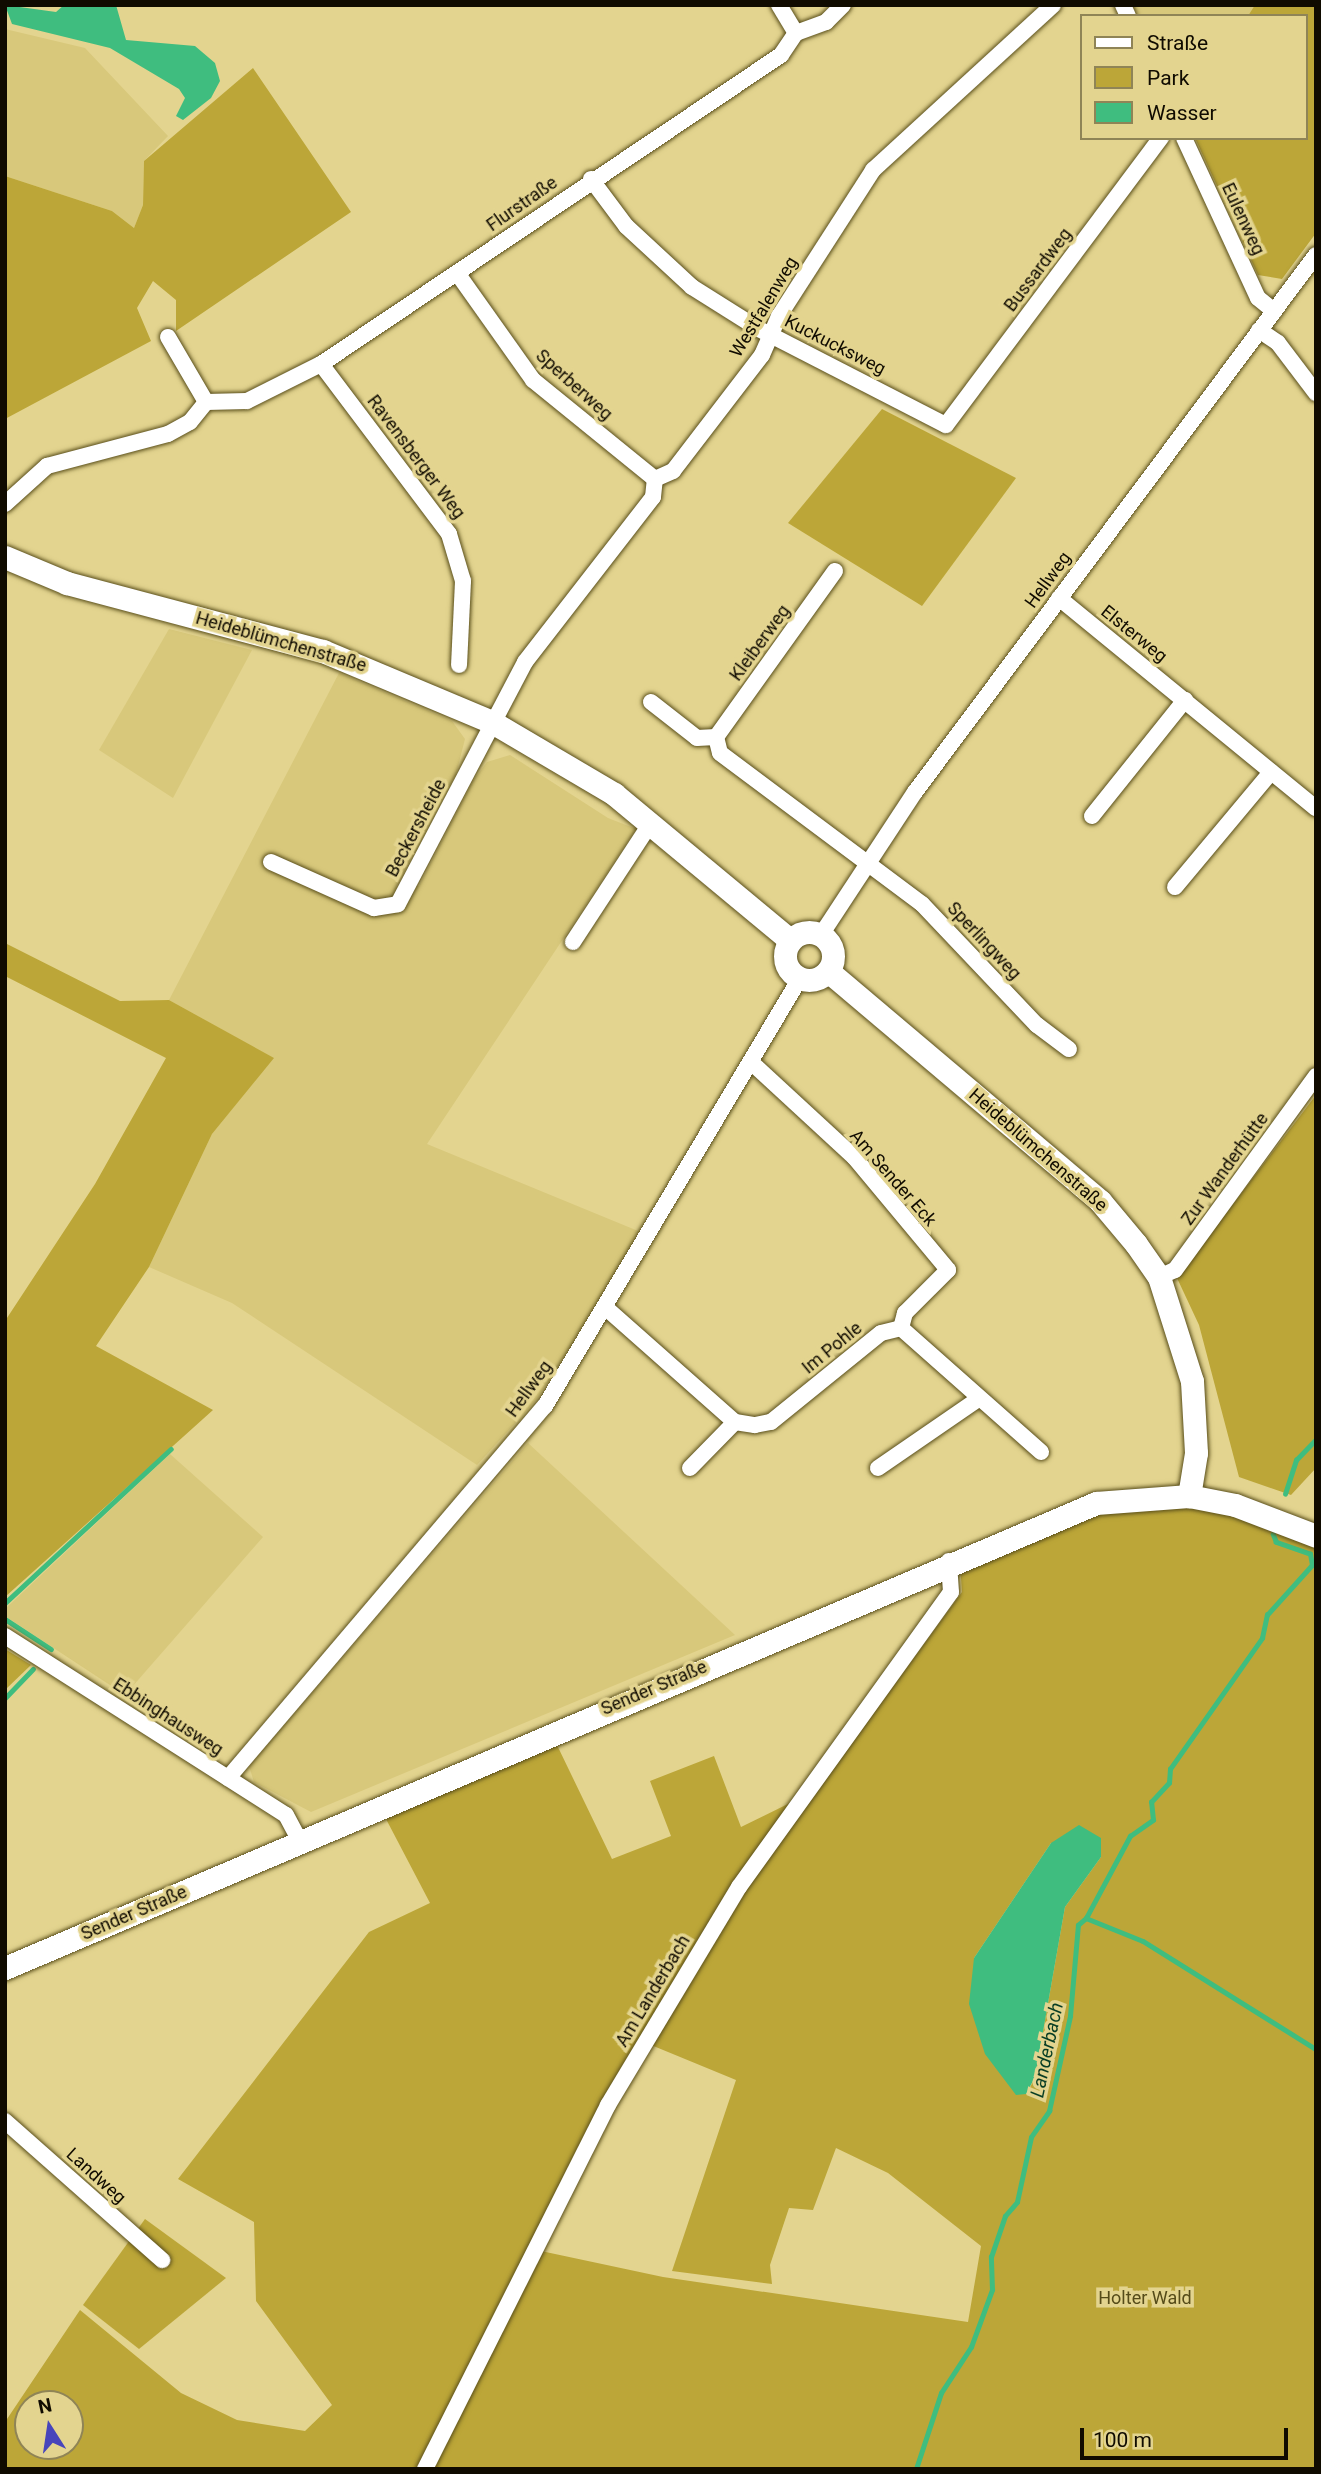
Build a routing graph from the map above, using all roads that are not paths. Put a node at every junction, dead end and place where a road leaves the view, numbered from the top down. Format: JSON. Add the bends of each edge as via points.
{"nodes":[{"id":1,"x":779,"y":5,"type":"edge"},
{"id":2,"x":843,"y":5,"type":"edge"},
{"id":3,"x":1053,"y":5,"type":"edge"},
{"id":4,"x":796,"y":33,"type":"junction"},
{"id":5,"x":1160,"y":140,"type":"edge"},
{"id":6,"x":1185,"y":140,"type":"edge"},
{"id":7,"x":591,"y":179,"type":"junction"},
{"id":8,"x":1316,"y":255,"type":"edge"},
{"id":9,"x":457,"y":273,"type":"junction"},
{"id":10,"x":1274,"y":311,"type":"junction"},
{"id":11,"x":1259,"y":330,"type":"junction"},
{"id":12,"x":772,"y":333,"type":"junction"},
{"id":13,"x":168,"y":337,"type":"dead end"},
{"id":14,"x":321,"y":364,"type":"junction"},
{"id":15,"x":1316,"y":393,"type":"edge"},
{"id":16,"x":206,"y":402,"type":"junction"},
{"id":17,"x":946,"y":425,"type":"joint"},
{"id":18,"x":655,"y":480,"type":"junction"},
{"id":19,"x":5,"y":504,"type":"edge"},
{"id":20,"x":5,"y":557,"type":"edge"},
{"id":21,"x":835,"y":571,"type":"dead end"},
{"id":22,"x":1059,"y":598,"type":"junction"},
{"id":23,"x":458,"y":664,"type":"dead end"},
{"id":24,"x":1185,"y":701,"type":"junction"},
{"id":25,"x":651,"y":702,"type":"dead end"},
{"id":26,"x":492,"y":722,"type":"junction"},
{"id":27,"x":716,"y":737,"type":"junction"},
{"id":28,"x":1271,"y":772,"type":"junction"},
{"id":29,"x":1316,"y":808,"type":"edge"},
{"id":30,"x":1092,"y":816,"type":"dead end"},
{"id":31,"x":652,"y":823,"type":"junction"},
{"id":32,"x":271,"y":862,"type":"dead end"},
{"id":33,"x":867,"y":865,"type":"junction"},
{"id":34,"x":1175,"y":887,"type":"dead end"},
{"id":35,"x":821,"y":935,"type":"junction"},
{"id":36,"x":790,"y":940,"type":"junction"},
{"id":37,"x":573,"y":942,"type":"dead end"},
{"id":38,"x":828,"y":971,"type":"junction"},
{"id":39,"x":800,"y":979,"type":"junction"},
{"id":40,"x":1069,"y":1049,"type":"dead end"},
{"id":41,"x":751,"y":1062,"type":"junction"},
{"id":42,"x":1316,"y":1076,"type":"edge"},
{"id":43,"x":1159,"y":1277,"type":"junction"},
{"id":44,"x":606,"y":1308,"type":"junction"},
{"id":45,"x":901,"y":1328,"type":"junction"},
{"id":46,"x":977,"y":1399,"type":"junction"},
{"id":47,"x":734,"y":1422,"type":"junction"},
{"id":48,"x":1041,"y":1452,"type":"dead end"},
{"id":49,"x":690,"y":1468,"type":"dead end"},
{"id":50,"x":878,"y":1468,"type":"dead end"},
{"id":51,"x":1189,"y":1496,"type":"junction"},
{"id":52,"x":1316,"y":1536,"type":"edge"},
{"id":53,"x":949,"y":1561,"type":"junction"},
{"id":54,"x":5,"y":1636,"type":"edge"},
{"id":55,"x":228,"y":1778,"type":"junction"},
{"id":56,"x":300,"y":1841,"type":"junction"},
{"id":57,"x":5,"y":1968,"type":"edge"},
{"id":58,"x":5,"y":2121,"type":"edge"},
{"id":59,"x":162,"y":2260,"type":"dead end"},
{"id":60,"x":425,"y":2469,"type":"edge"}],
"edges":[{"from":1,"to":4,"type":"street"},
{"from":2,"to":4,"type":"street","name":"Flurstraße","via":[[825,22]]},
{"from":3,"to":12,"type":"street","name":"Westfalenweg","via":[[873,170]]},
{"from":4,"to":7,"type":"street","name":"Flurstraße","via":[[781,55]]},
{"from":5,"to":17,"type":"street","name":"Bussardweg"},
{"from":6,"to":10,"type":"street","name":"Eulenweg","via":[[1258,298]]},
{"from":7,"to":9,"type":"street","name":"Flurstraße"},
{"from":7,"to":12,"type":"street","name":"Kuckucksweg","via":[[661,262]]},
{"from":8,"to":10,"type":"street","name":"Hellweg"},
{"from":9,"to":14,"type":"street","name":"Flurstraße"},
{"from":9,"to":18,"type":"street","name":"Sperberweg","via":[[533,380]]},
{"from":10,"to":11,"type":"street","name":"Hellweg"},
{"from":11,"to":15,"type":"street","via":[[1278,343]]},
{"from":11,"to":22,"type":"street","name":"Hellweg"},
{"from":12,"to":17,"type":"street","name":"Kuckucksweg"},
{"from":12,"to":18,"type":"street","name":"Westfalenweg","via":[[673,471]]},
{"from":13,"to":16,"type":"street"},
{"from":14,"to":16,"type":"street","name":"Flurstraße","via":[[247,401]]},
{"from":14,"to":23,"type":"street","name":"Ravensberger Weg","via":[[449,534],[463,580]]},
{"from":16,"to":19,"type":"street","via":[[190,422],[168,434],[47,466]]},
{"from":18,"to":26,"type":"street","name":"Westfalenweg","via":[[653,497],[526,662]]},
{"from":20,"to":26,"type":"street","name":"Heideblümchenstraße","via":[[67,583],[323,651]]},
{"from":21,"to":27,"type":"street","name":"Kleiberweg"},
{"from":22,"to":24,"type":"street","name":"Elsterweg"},
{"from":22,"to":33,"type":"street","name":"Hellweg"},
{"from":24,"to":28,"type":"street","name":"Elsterweg"},
{"from":24,"to":30,"type":"street"},
{"from":25,"to":27,"type":"street","via":[[697,738]]},
{"from":26,"to":31,"type":"street","name":"Heideblümchenstraße","via":[[578,768]]},
{"from":26,"to":32,"type":"street","name":"Beckersheide","via":[[398,904],[386,911],[374,908]]},
{"from":27,"to":33,"type":"street","via":[[727,761]]},
{"from":28,"to":29,"type":"street","name":"Elsterweg"},
{"from":28,"to":34,"type":"street"},
{"from":31,"to":36,"type":"street","name":"Heideblümchenstraße"},
{"from":31,"to":37,"type":"street"},
{"from":33,"to":35,"type":"street","name":"Hellweg"},
{"from":33,"to":40,"type":"street","name":"Sperlingweg","via":[[922,904],[1037,1025]]},
{"from":35,"to":36,"type":"street","via":[[805,932]]},
{"from":35,"to":38,"type":"street","via":[[832,947]]},
{"from":36,"to":39,"type":"street","via":[[785,962]]},
{"from":38,"to":39,"type":"street"},
{"from":38,"to":43,"type":"street","name":"Heideblümchenstraße","via":[[1100,1200]]},
{"from":39,"to":41,"type":"street","name":"Hellweg"},
{"from":41,"to":44,"type":"street","name":"Hellweg"},
{"from":41,"to":45,"type":"street","name":"Am Sender Eck","via":[[853,1157],[948,1270],[905,1313]]},
{"from":42,"to":43,"type":"street","name":"Zur Wanderhütte","via":[[1175,1270]]},
{"from":43,"to":51,"type":"street","name":"Heideblümchenstraße","via":[[1192,1381],[1196,1453]]},
{"from":44,"to":47,"type":"street"},
{"from":44,"to":55,"type":"street","name":"Hellweg","via":[[545,1406]]},
{"from":45,"to":46,"type":"street"},
{"from":45,"to":47,"type":"street","name":"Im Pohle","via":[[881,1333],[771,1422]]},
{"from":46,"to":48,"type":"street"},
{"from":46,"to":50,"type":"street"},
{"from":47,"to":49,"type":"street"},
{"from":51,"to":52,"type":"street","name":"Sender Straße","via":[[1235,1505]]},
{"from":51,"to":53,"type":"street","name":"Sender Straße","via":[[1096,1503]]},
{"from":53,"to":56,"type":"street","name":"Sender Straße"},
{"from":53,"to":60,"type":"street","name":"Am Landerbach","via":[[951,1591],[739,1887],[608,2105]]},
{"from":54,"to":55,"type":"street","name":"Ebbinghausweg"},
{"from":55,"to":56,"type":"street","name":"Ebbinghausweg","via":[[286,1815]]},
{"from":56,"to":57,"type":"street","name":"Sender Straße"},
{"from":58,"to":59,"type":"street","name":"Landweg"}]}
